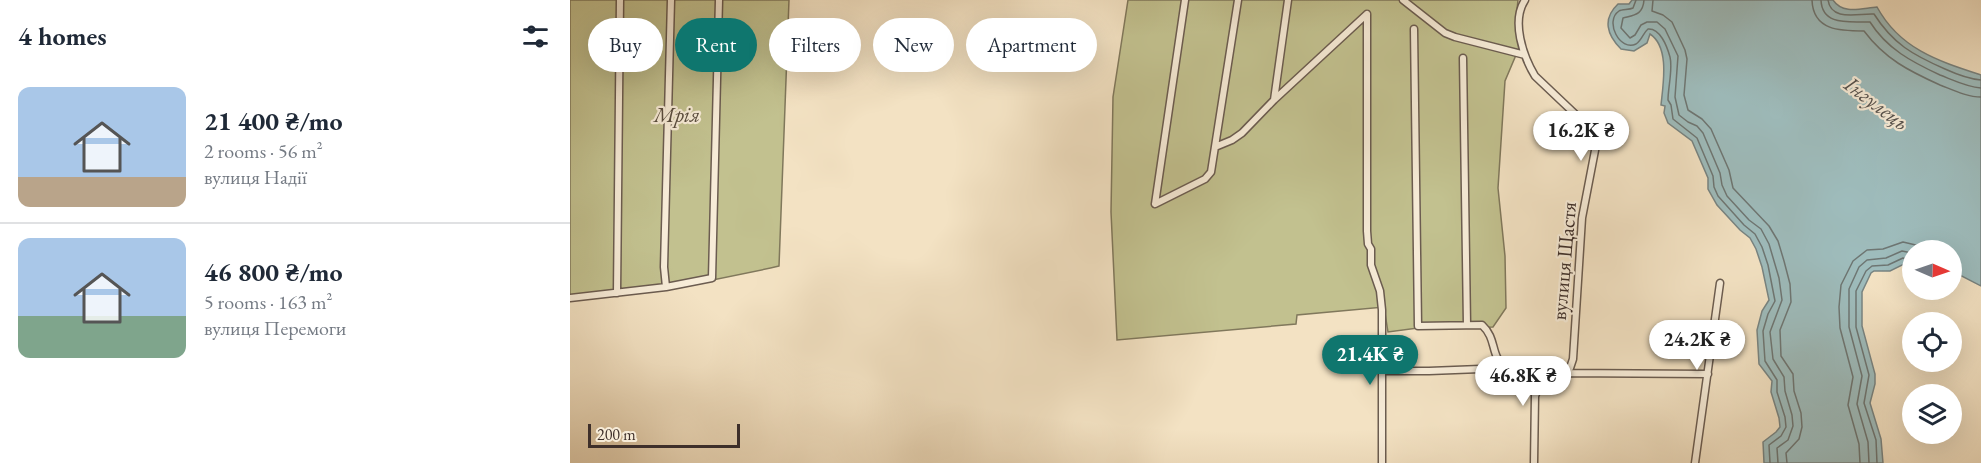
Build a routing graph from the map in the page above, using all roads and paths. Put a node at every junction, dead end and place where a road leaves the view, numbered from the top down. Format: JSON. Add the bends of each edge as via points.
{"nodes":[{"id":1,"x":620,"y":0,"type":"edge"},
{"id":2,"x":670,"y":0,"type":"edge"},
{"id":3,"x":719,"y":0,"type":"edge"},
{"id":4,"x":1185,"y":0,"type":"edge"},
{"id":5,"x":1238,"y":0,"type":"edge"},
{"id":6,"x":1288,"y":0,"type":"edge"},
{"id":7,"x":1403,"y":0,"type":"edge"},
{"id":8,"x":1524,"y":0,"type":"edge"},
{"id":9,"x":1414,"y":29,"type":"dead end"},
{"id":10,"x":1525,"y":55,"type":"junction"},
{"id":11,"x":1463,"y":58,"type":"dead end"},
{"id":12,"x":1274,"y":100,"type":"junction"},
{"id":13,"x":1215,"y":147,"type":"junction"},
{"id":14,"x":1720,"y":283,"type":"dead end"},
{"id":15,"x":666,"y":287,"type":"junction"},
{"id":16,"x":617,"y":293,"type":"junction"},
{"id":17,"x":570,"y":298,"type":"edge"},
{"id":18,"x":1467,"y":325,"type":"junction"},
{"id":19,"x":1506,"y":368,"type":"junction"},
{"id":20,"x":1382,"y":371,"type":"junction"},
{"id":21,"x":1564,"y":373,"type":"junction"},
{"id":22,"x":1708,"y":374,"type":"junction"},
{"id":23,"x":1554,"y":376,"type":"junction"},
{"id":24,"x":1382,"y":463,"type":"edge"},
{"id":25,"x":1534,"y":463,"type":"edge"},
{"id":26,"x":1695,"y":463,"type":"edge"}],
"edges":[{"from":1,"to":16,"type":"street"},
{"from":2,"to":15,"type":"street"},
{"from":3,"to":15,"type":"street","via":[[712,278]]},
{"from":4,"to":13,"type":"street","via":[[1155,204],[1205,179],[1211,172]]},
{"from":5,"to":13,"type":"street"},
{"from":6,"to":12,"type":"street"},
{"from":7,"to":10,"type":"street","via":[[1445,33]]},
{"from":8,"to":10,"type":"street","name":"вулиця Щастя","via":[[1519,20]]},
{"from":9,"to":18,"type":"street","via":[[1418,326]]},
{"from":10,"to":21,"type":"street","name":"вулиця Щастя","via":[[1535,76],[1593,131],[1597,140],[1582,218],[1573,359]]},
{"from":11,"to":18,"type":"street"},
{"from":12,"to":13,"type":"street","via":[[1242,133]]},
{"from":12,"to":20,"type":"street","via":[[1367,14],[1367,231],[1371,265],[1380,291]]},
{"from":14,"to":22,"type":"street"},
{"from":15,"to":16,"type":"street"},
{"from":16,"to":17,"type":"street"},
{"from":18,"to":19,"type":"street","via":[[1482,326],[1490,333],[1497,360]]},
{"from":19,"to":20,"type":"street"},
{"from":19,"to":23,"type":"street"},
{"from":20,"to":24,"type":"street"},
{"from":21,"to":22,"type":"street"},
{"from":21,"to":23,"type":"street"},
{"from":22,"to":26,"type":"street"},
{"from":23,"to":25,"type":"street","via":[[1542,380],[1535,396]]}]}
